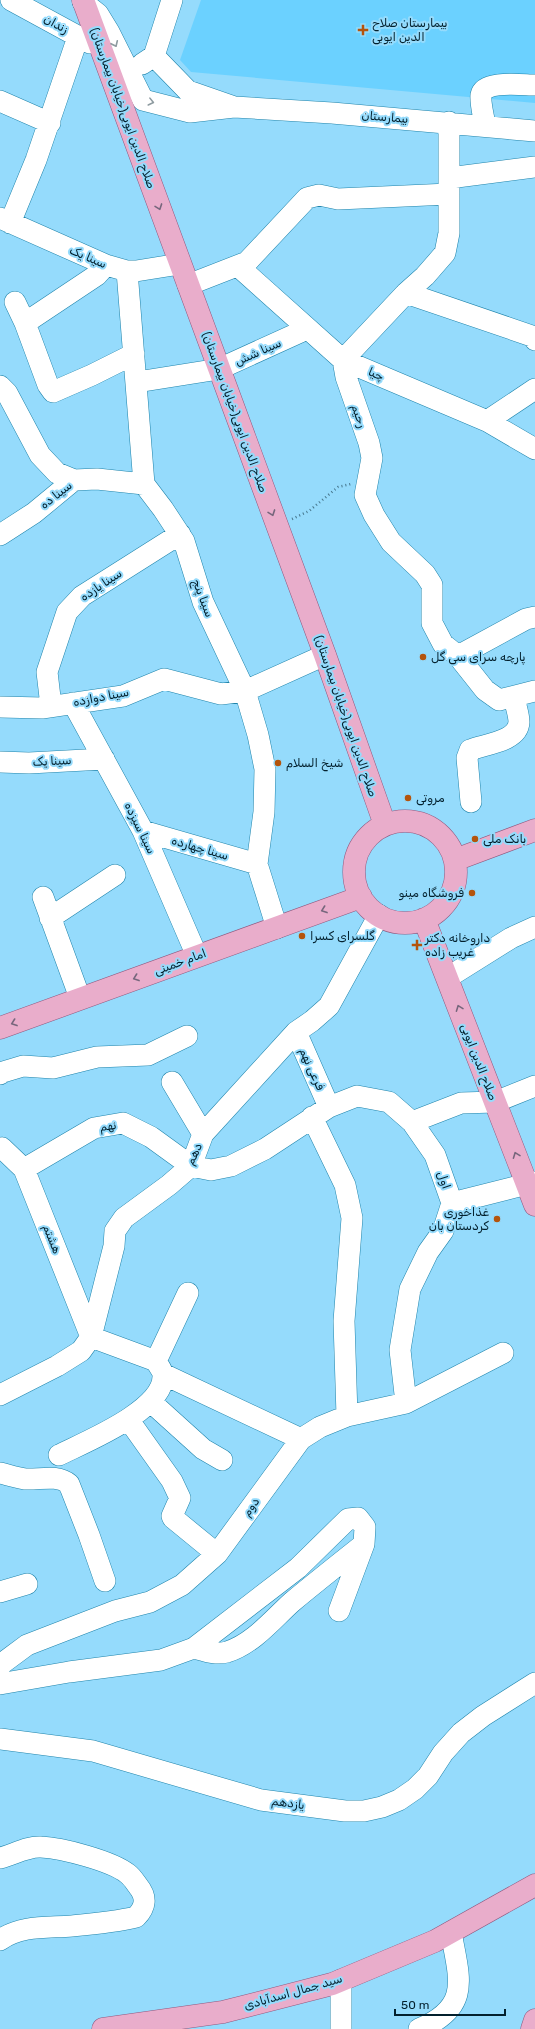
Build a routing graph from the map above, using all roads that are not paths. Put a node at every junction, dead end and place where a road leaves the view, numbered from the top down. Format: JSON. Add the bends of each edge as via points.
{"nodes":[{"id":1,"x":11,"y":0,"type":"edge"},
{"id":2,"x":172,"y":0,"type":"edge"},
{"id":3,"x":83,"y":1,"type":"edge"},
{"id":4,"x":78,"y":37,"type":"junction"},
{"id":5,"x":101,"y":49,"type":"junction"},
{"id":6,"x":154,"y":56,"type":"junction"},
{"id":7,"x":128,"y":72,"type":"junction"},
{"id":8,"x":535,"y":85,"type":"edge"},
{"id":9,"x":0,"y":101,"type":"edge"},
{"id":10,"x":234,"y":107,"type":"junction"},
{"id":11,"x":449,"y":122,"type":"junction"},
{"id":12,"x":50,"y":123,"type":"junction"},
{"id":13,"x":485,"y":126,"type":"junction"},
{"id":14,"x":535,"y":131,"type":"edge"},
{"id":15,"x":535,"y":167,"type":"edge"},
{"id":16,"x":449,"y":186,"type":"junction"},
{"id":17,"x":5,"y":221,"type":"edge"},
{"id":18,"x":180,"y":264,"type":"junction"},
{"id":19,"x":106,"y":265,"type":"junction"},
{"id":20,"x":239,"y":267,"type":"junction"},
{"id":21,"x":128,"y":271,"type":"junction"},
{"id":22,"x":188,"y":285,"type":"junction"},
{"id":23,"x":406,"y":293,"type":"junction"},
{"id":24,"x":15,"y":302,"type":"dead end"},
{"id":25,"x":25,"y":322,"type":"junction"},
{"id":26,"x":307,"y":329,"type":"junction"},
{"id":27,"x":535,"y":340,"type":"edge"},
{"id":28,"x":134,"y":354,"type":"junction"},
{"id":29,"x":343,"y":360,"type":"junction"},
{"id":30,"x":219,"y":369,"type":"junction"},
{"id":31,"x":137,"y":382,"type":"junction"},
{"id":32,"x":0,"y":386,"type":"edge"},
{"id":33,"x":535,"y":389,"type":"edge"},
{"id":34,"x":487,"y":421,"type":"junction"},
{"id":35,"x":535,"y":449,"type":"edge"},
{"id":36,"x":74,"y":480,"type":"junction"},
{"id":37,"x":144,"y":484,"type":"junction"},
{"id":38,"x":180,"y":534,"type":"junction"},
{"id":39,"x":0,"y":535,"type":"edge"},
{"id":40,"x":535,"y":616,"type":"edge"},
{"id":41,"x":325,"y":655,"type":"junction"},
{"id":42,"x":458,"y":656,"type":"junction"},
{"id":43,"x":245,"y":691,"type":"junction"},
{"id":44,"x":535,"y":691,"type":"edge"},
{"id":45,"x":506,"y":698,"type":"junction"},
{"id":46,"x":73,"y":703,"type":"junction"},
{"id":47,"x":51,"y":706,"type":"junction"},
{"id":48,"x":0,"y":707,"type":"edge"},
{"id":49,"x":104,"y":759,"type":"junction"},
{"id":50,"x":0,"y":762,"type":"edge"},
{"id":51,"x":471,"y":802,"type":"dead end"},
{"id":52,"x":385,"y":825,"type":"junction"},
{"id":53,"x":535,"y":830,"type":"edge"},
{"id":54,"x":143,"y":831,"type":"junction"},
{"id":55,"x":454,"y":860,"type":"junction"},
{"id":56,"x":257,"y":864,"type":"junction"},
{"id":57,"x":115,"y":875,"type":"dead end"},
{"id":58,"x":43,"y":897,"type":"dead end"},
{"id":59,"x":361,"y":897,"type":"junction"},
{"id":60,"x":379,"y":915,"type":"junction"},
{"id":61,"x":50,"y":918,"type":"junction"},
{"id":62,"x":424,"y":919,"type":"junction"},
{"id":63,"x":535,"y":927,"type":"edge"},
{"id":64,"x":277,"y":928,"type":"junction"},
{"id":65,"x":197,"y":956,"type":"junction"},
{"id":66,"x":447,"y":978,"type":"junction"},
{"id":67,"x":80,"y":998,"type":"junction"},
{"id":68,"x":0,"y":1028,"type":"edge"},
{"id":69,"x":296,"y":1032,"type":"junction"},
{"id":70,"x":187,"y":1036,"type":"dead end"},
{"id":71,"x":0,"y":1074,"type":"edge"},
{"id":72,"x":172,"y":1082,"type":"dead end"},
{"id":73,"x":535,"y":1086,"type":"edge"},
{"id":74,"x":495,"y":1102,"type":"junction"},
{"id":75,"x":320,"y":1112,"type":"junction"},
{"id":76,"x":412,"y":1122,"type":"junction"},
{"id":77,"x":202,"y":1134,"type":"junction"},
{"id":78,"x":1,"y":1148,"type":"edge"},
{"id":79,"x":190,"y":1166,"type":"junction"},
{"id":80,"x":24,"y":1169,"type":"junction"},
{"id":81,"x":531,"y":1183,"type":"edge"},
{"id":82,"x":452,"y":1203,"type":"junction"},
{"id":83,"x":535,"y":1205,"type":"edge"},
{"id":84,"x":188,"y":1293,"type":"dead end"},
{"id":85,"x":90,"y":1337,"type":"junction"},
{"id":86,"x":503,"y":1353,"type":"dead end"},
{"id":87,"x":160,"y":1368,"type":"junction"},
{"id":88,"x":0,"y":1395,"type":"edge"},
{"id":89,"x":151,"y":1402,"type":"junction"},
{"id":90,"x":406,"y":1403,"type":"junction"},
{"id":91,"x":347,"y":1416,"type":"junction"},
{"id":92,"x":128,"y":1419,"type":"junction"},
{"id":93,"x":301,"y":1439,"type":"junction"},
{"id":94,"x":59,"y":1455,"type":"dead end"},
{"id":95,"x":222,"y":1460,"type":"dead end"},
{"id":96,"x":0,"y":1473,"type":"edge"},
{"id":97,"x":364,"y":1544,"type":"junction"},
{"id":98,"x":217,"y":1554,"type":"junction"},
{"id":99,"x":105,"y":1582,"type":"dead end"},
{"id":100,"x":27,"y":1584,"type":"dead end"},
{"id":101,"x":0,"y":1592,"type":"edge"},
{"id":102,"x":339,"y":1611,"type":"dead end"},
{"id":103,"x":194,"y":1648,"type":"junction"},
{"id":104,"x":0,"y":1665,"type":"edge"},
{"id":105,"x":535,"y":1683,"type":"edge"},
{"id":106,"x":0,"y":1684,"type":"edge"},
{"id":107,"x":0,"y":1739,"type":"edge"},
{"id":108,"x":0,"y":1858,"type":"edge"},
{"id":109,"x":535,"y":1884,"type":"edge"},
{"id":110,"x":450,"y":1932,"type":"junction"},
{"id":111,"x":0,"y":1940,"type":"edge"},
{"id":112,"x":341,"y":1980,"type":"junction"},
{"id":113,"x":535,"y":2020,"type":"edge"},
{"id":114,"x":103,"y":2029,"type":"edge"},
{"id":115,"x":342,"y":2029,"type":"edge"},
{"id":116,"x":419,"y":2029,"type":"edge"},
{"id":117,"x":532,"y":2029,"type":"edge"}],
"edges":[{"from":1,"to":4,"type":"street","name":"زندان"},
{"from":2,"to":6,"type":"street"},
{"from":3,"to":5,"type":"main road","name":"صلاح الدین ایوبی(خیابان بیمارستان)"},
{"from":3,"to":7,"type":"street","one_way":true,"via":[[98,14]]},
{"from":4,"to":5,"type":"street","name":"زندان"},
{"from":4,"to":12,"type":"street"},
{"from":5,"to":18,"type":"main road","name":"صلاح الدین ایوبی(خیابان بیمارستان)","one_way":true},
{"from":6,"to":7,"type":"street"},
{"from":6,"to":10,"type":"street","via":[[188,91]]},
{"from":7,"to":10,"type":"street","one_way":true,"via":[[143,100],[190,112]]},
{"from":8,"to":13,"type":"street","via":[[490,85],[484,89],[481,96]]},
{"from":9,"to":12,"type":"street"},
{"from":10,"to":11,"type":"street","name":"بیمارستان"},
{"from":11,"to":13,"type":"street","name":"بیمارستان"},
{"from":11,"to":16,"type":"street"},
{"from":12,"to":17,"type":"street"},
{"from":13,"to":14,"type":"street","name":"بیمارستان"},
{"from":15,"to":16,"type":"street"},
{"from":16,"to":20,"type":"street","via":[[338,199],[313,195],[307,198],[247,262]]},
{"from":16,"to":23,"type":"street","via":[[445,253]]},
{"from":17,"to":19,"type":"street","name":"سینا یک"},
{"from":18,"to":21,"type":"street","name":"سینا یک"},
{"from":18,"to":22,"type":"main road","name":"صلاح الدین ایوبی(خیابان بیمارستان)"},
{"from":19,"to":21,"type":"street","name":"سینا یک"},
{"from":19,"to":25,"type":"street","via":[[97,275]]},
{"from":20,"to":22,"type":"street"},
{"from":20,"to":26,"type":"street","name":"چیا"},
{"from":21,"to":28,"type":"street"},
{"from":22,"to":30,"type":"main road","name":"صلاح الدین ایوبی(خیابان بیمارستان)"},
{"from":23,"to":27,"type":"street","via":[[532,336]]},
{"from":23,"to":29,"type":"street"},
{"from":24,"to":25,"type":"street"},
{"from":25,"to":28,"type":"street","via":[[52,392]]},
{"from":26,"to":29,"type":"street","name":"چیا"},
{"from":26,"to":30,"type":"street","name":"سینا شش"},
{"from":28,"to":31,"type":"street"},
{"from":29,"to":34,"type":"street","name":"چیا"},
{"from":29,"to":42,"type":"street","name":"رحیم","via":[[372,458],[365,495],[391,542],[425,574],[432,585],[432,623],[443,644]]},
{"from":30,"to":31,"type":"street","name":"سینا شش"},
{"from":30,"to":41,"type":"main road","name":"صلاح الدین ایوبی(خیابان بیمارستان)","one_way":true},
{"from":31,"to":37,"type":"street"},
{"from":32,"to":36,"type":"street","via":[[7,393],[40,455],[57,473]]},
{"from":33,"to":34,"type":"street"},
{"from":34,"to":35,"type":"street","name":"چیا"},
{"from":36,"to":37,"type":"street","name":"سینا ده","via":[[97,479]]},
{"from":36,"to":39,"type":"street","name":"سینا ده","via":[[34,513]]},
{"from":37,"to":38,"type":"street","name":"سینا پنج","via":[[164,508]]},
{"from":38,"to":43,"type":"street","name":"سینا پنج","via":[[203,602]]},
{"from":38,"to":47,"type":"street","name":"سینا یازده","via":[[82,596],[67,612],[47,672]]},
{"from":40,"to":42,"type":"street"},
{"from":41,"to":43,"type":"street","name":"سینا دوازده"},
{"from":41,"to":52,"type":"main road","name":"صلاح الدین ایوبی(خیابان بیمارستان)"},
{"from":42,"to":45,"type":"street","name":"رحیم","via":[[485,690]]},
{"from":43,"to":46,"type":"street","name":"سینا دوازده","via":[[221,694],[164,679],[122,696]]},
{"from":43,"to":56,"type":"street","name":"سینا پنج","via":[[265,769],[264,812]]},
{"from":44,"to":45,"type":"street"},
{"from":45,"to":51,"type":"street","via":[[519,722],[515,732],[508,738],[470,750],[467,758]]},
{"from":46,"to":47,"type":"street","name":"سینا دوازده"},
{"from":46,"to":49,"type":"street","name":"سینا سیزده"},
{"from":47,"to":48,"type":"street","name":"سینا دوازده"},
{"from":49,"to":50,"type":"street","name":"سینا یک"},
{"from":49,"to":54,"type":"street","name":"سینا سیزده"},
{"from":52,"to":55,"type":"main road","via":[[399,821],[428,826],[445,841]]},
{"from":52,"to":59,"type":"main road","via":[[372,832],[357,856],[354,870]]},
{"from":53,"to":55,"type":"main road"},
{"from":54,"to":56,"type":"street","name":"سینا چهارده"},
{"from":54,"to":65,"type":"street","name":"سینا سیزده"},
{"from":55,"to":62,"type":"main road","via":[[456,872],[450,895],[443,905]]},
{"from":56,"to":64,"type":"street","name":"سینا پنج"},
{"from":57,"to":61,"type":"street"},
{"from":58,"to":61,"type":"street"},
{"from":59,"to":60,"type":"main road","via":[[368,907]]},
{"from":59,"to":64,"type":"main road","name":"امام خمینی","one_way":true},
{"from":60,"to":62,"type":"main road","via":[[401,922]]},
{"from":60,"to":69,"type":"street","name":"دهم","via":[[329,1006]]},
{"from":61,"to":67,"type":"street"},
{"from":62,"to":66,"type":"main road","name":"صلاح الدین ایوبی"},
{"from":63,"to":66,"type":"street","via":[[511,938]]},
{"from":64,"to":65,"type":"main road","name":"امام خمینی"},
{"from":65,"to":67,"type":"main road","name":"امام خمینی","one_way":true},
{"from":74,"to":66,"type":"main road","name":"صلاح الدین ایوبی","one_way":true},
{"from":67,"to":68,"type":"main road","name":"امام خمینی","one_way":true},
{"from":69,"to":75,"type":"street","name":"فرعی نهم"},
{"from":69,"to":77,"type":"street","name":"دهم"},
{"from":70,"to":71,"type":"street","via":[[148,1055],[97,1057],[53,1068],[24,1066]]},
{"from":72,"to":77,"type":"street"},
{"from":73,"to":74,"type":"street"},
{"from":74,"to":76,"type":"street","via":[[461,1103]]},
{"from":81,"to":74,"type":"main road","name":"صلاح الدین ایوبی","one_way":true},
{"from":75,"to":76,"type":"street","name":"اول","via":[[357,1096],[389,1102]]},
{"from":75,"to":79,"type":"street","name":"اول","via":[[265,1149],[231,1166],[211,1170]]},
{"from":75,"to":91,"type":"street","name":"فرعی نهم","via":[[345,1185],[352,1218],[344,1321]]},
{"from":76,"to":82,"type":"street","name":"اول","via":[[435,1155]]},
{"from":77,"to":79,"type":"street","name":"دهم"},
{"from":78,"to":80,"type":"street","name":"هشتم"},
{"from":79,"to":80,"type":"street","name":"نهم","via":[[151,1137],[123,1123],[94,1128]]},
{"from":79,"to":85,"type":"street","name":"دهم","via":[[124,1218],[115,1231],[114,1246]]},
{"from":80,"to":85,"type":"street","name":"هشتم"},
{"from":81,"to":82,"type":"street"},
{"from":81,"to":83,"type":"main road","name":"صلاح الدین ایوبی"},
{"from":82,"to":90,"type":"street","name":"اول","via":[[442,1231],[428,1252],[410,1289],[400,1350]]},
{"from":84,"to":87,"type":"street"},
{"from":85,"to":87,"type":"street"},
{"from":85,"to":88,"type":"street","name":"دهم","via":[[81,1351],[58,1366]]},
{"from":86,"to":90,"type":"street","name":"دوم"},
{"from":87,"to":89,"type":"street","via":[[161,1386]]},
{"from":87,"to":93,"type":"street"},
{"from":89,"to":92,"type":"street"},
{"from":89,"to":95,"type":"street","via":[[203,1449]]},
{"from":90,"to":91,"type":"street","name":"دوم"},
{"from":91,"to":93,"type":"street","name":"دوم","via":[[320,1427]]},
{"from":92,"to":94,"type":"street"},
{"from":92,"to":98,"type":"street","via":[[172,1481],[180,1498],[172,1516]]},
{"from":93,"to":98,"type":"street","name":"دوم"},
{"from":96,"to":99,"type":"street","via":[[26,1479],[65,1480],[69,1484],[90,1535]]},
{"from":97,"to":102,"type":"street"},
{"from":97,"to":103,"type":"street","via":[[241,1646],[218,1654]]},
{"from":97,"to":103,"type":"street","via":[[363,1522],[358,1518],[348,1520],[298,1568]]},
{"from":98,"to":104,"type":"street","name":"دوم","via":[[182,1585],[150,1602],[115,1611],[27,1645]]},
{"from":100,"to":101,"type":"street"},
{"from":103,"to":106,"type":"street","via":[[161,1660]]},
{"from":105,"to":107,"type":"street","name":"یازدهم","via":[[461,1733],[415,1789],[394,1802],[364,1811],[344,1811],[261,1800],[93,1750]]},
{"from":108,"to":111,"type":"street","via":[[40,1847],[62,1850],[105,1862],[128,1874],[145,1898],[144,1910],[136,1917],[72,1926],[31,1928],[12,1933]]},
{"from":109,"to":110,"type":"main road","name":"سید جمال اسدآبادی"},
{"from":110,"to":112,"type":"main road","name":"سید جمال اسدآبادی","via":[[435,1941]]},
{"from":110,"to":116,"type":"street","via":[[459,1977],[457,1997],[442,2017]]},
{"from":112,"to":114,"type":"main road","name":"سید جمال اسدآبادی","via":[[223,2012]]},
{"from":112,"to":115,"type":"street"},
{"from":113,"to":117,"type":"main road"}]}
